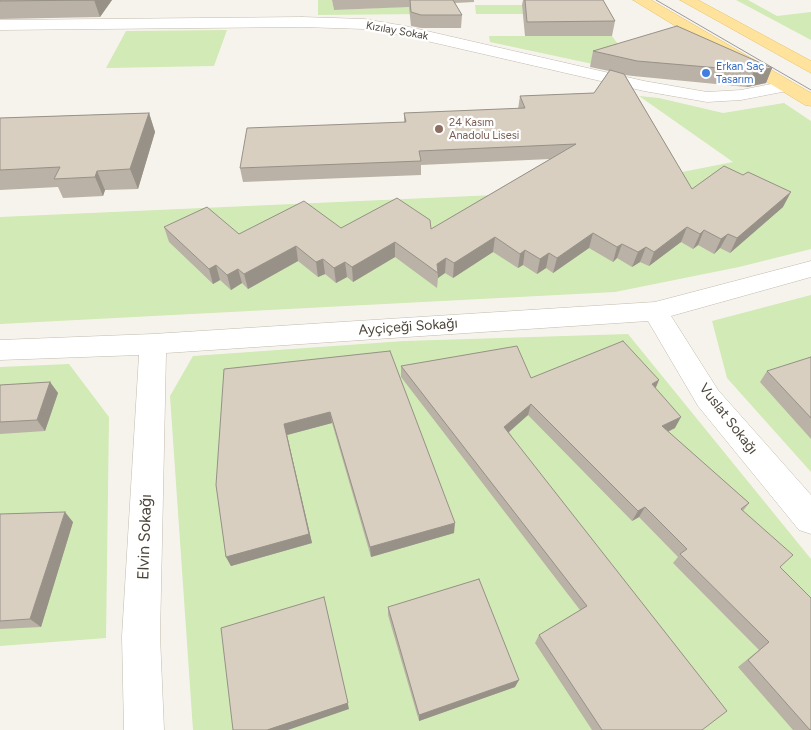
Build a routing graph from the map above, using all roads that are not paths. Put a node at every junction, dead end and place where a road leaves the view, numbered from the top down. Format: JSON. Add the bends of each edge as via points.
{"nodes":[{"id":1,"x":640,"y":0,"type":"edge"},
{"id":2,"x":687,"y":0,"type":"edge"},
{"id":3,"x":0,"y":24,"type":"edge"},
{"id":4,"x":811,"y":68,"type":"edge"},
{"id":5,"x":786,"y":86,"type":"junction"},
{"id":6,"x":811,"y":101,"type":"edge"},
{"id":7,"x":811,"y":269,"type":"edge"},
{"id":8,"x":655,"y":311,"type":"junction"},
{"id":9,"x":153,"y":344,"type":"junction"},
{"id":10,"x":0,"y":350,"type":"edge"},
{"id":11,"x":811,"y":519,"type":"edge"},
{"id":12,"x":144,"y":730,"type":"edge"}],
"edges":[{"from":1,"to":5,"type":"main road"},
{"from":2,"to":4,"type":"main road"},
{"from":3,"to":5,"type":"street","name":"Kızılay Sokak","via":[[364,24],[707,97],[741,95]]},
{"from":5,"to":6,"type":"main road"},
{"from":7,"to":8,"type":"street","name":"Ayçiçeği Sokağı"},
{"from":8,"to":9,"type":"street","name":"Ayçiçeği Sokağı"},
{"from":8,"to":11,"type":"street","name":"Vuslat Sokağı","via":[[708,398]]},
{"from":9,"to":10,"type":"street","name":"Ayçiçeği Sokağı"},
{"from":9,"to":12,"type":"street","name":"Elvin Sokağı","via":[[141,636]]}]}
